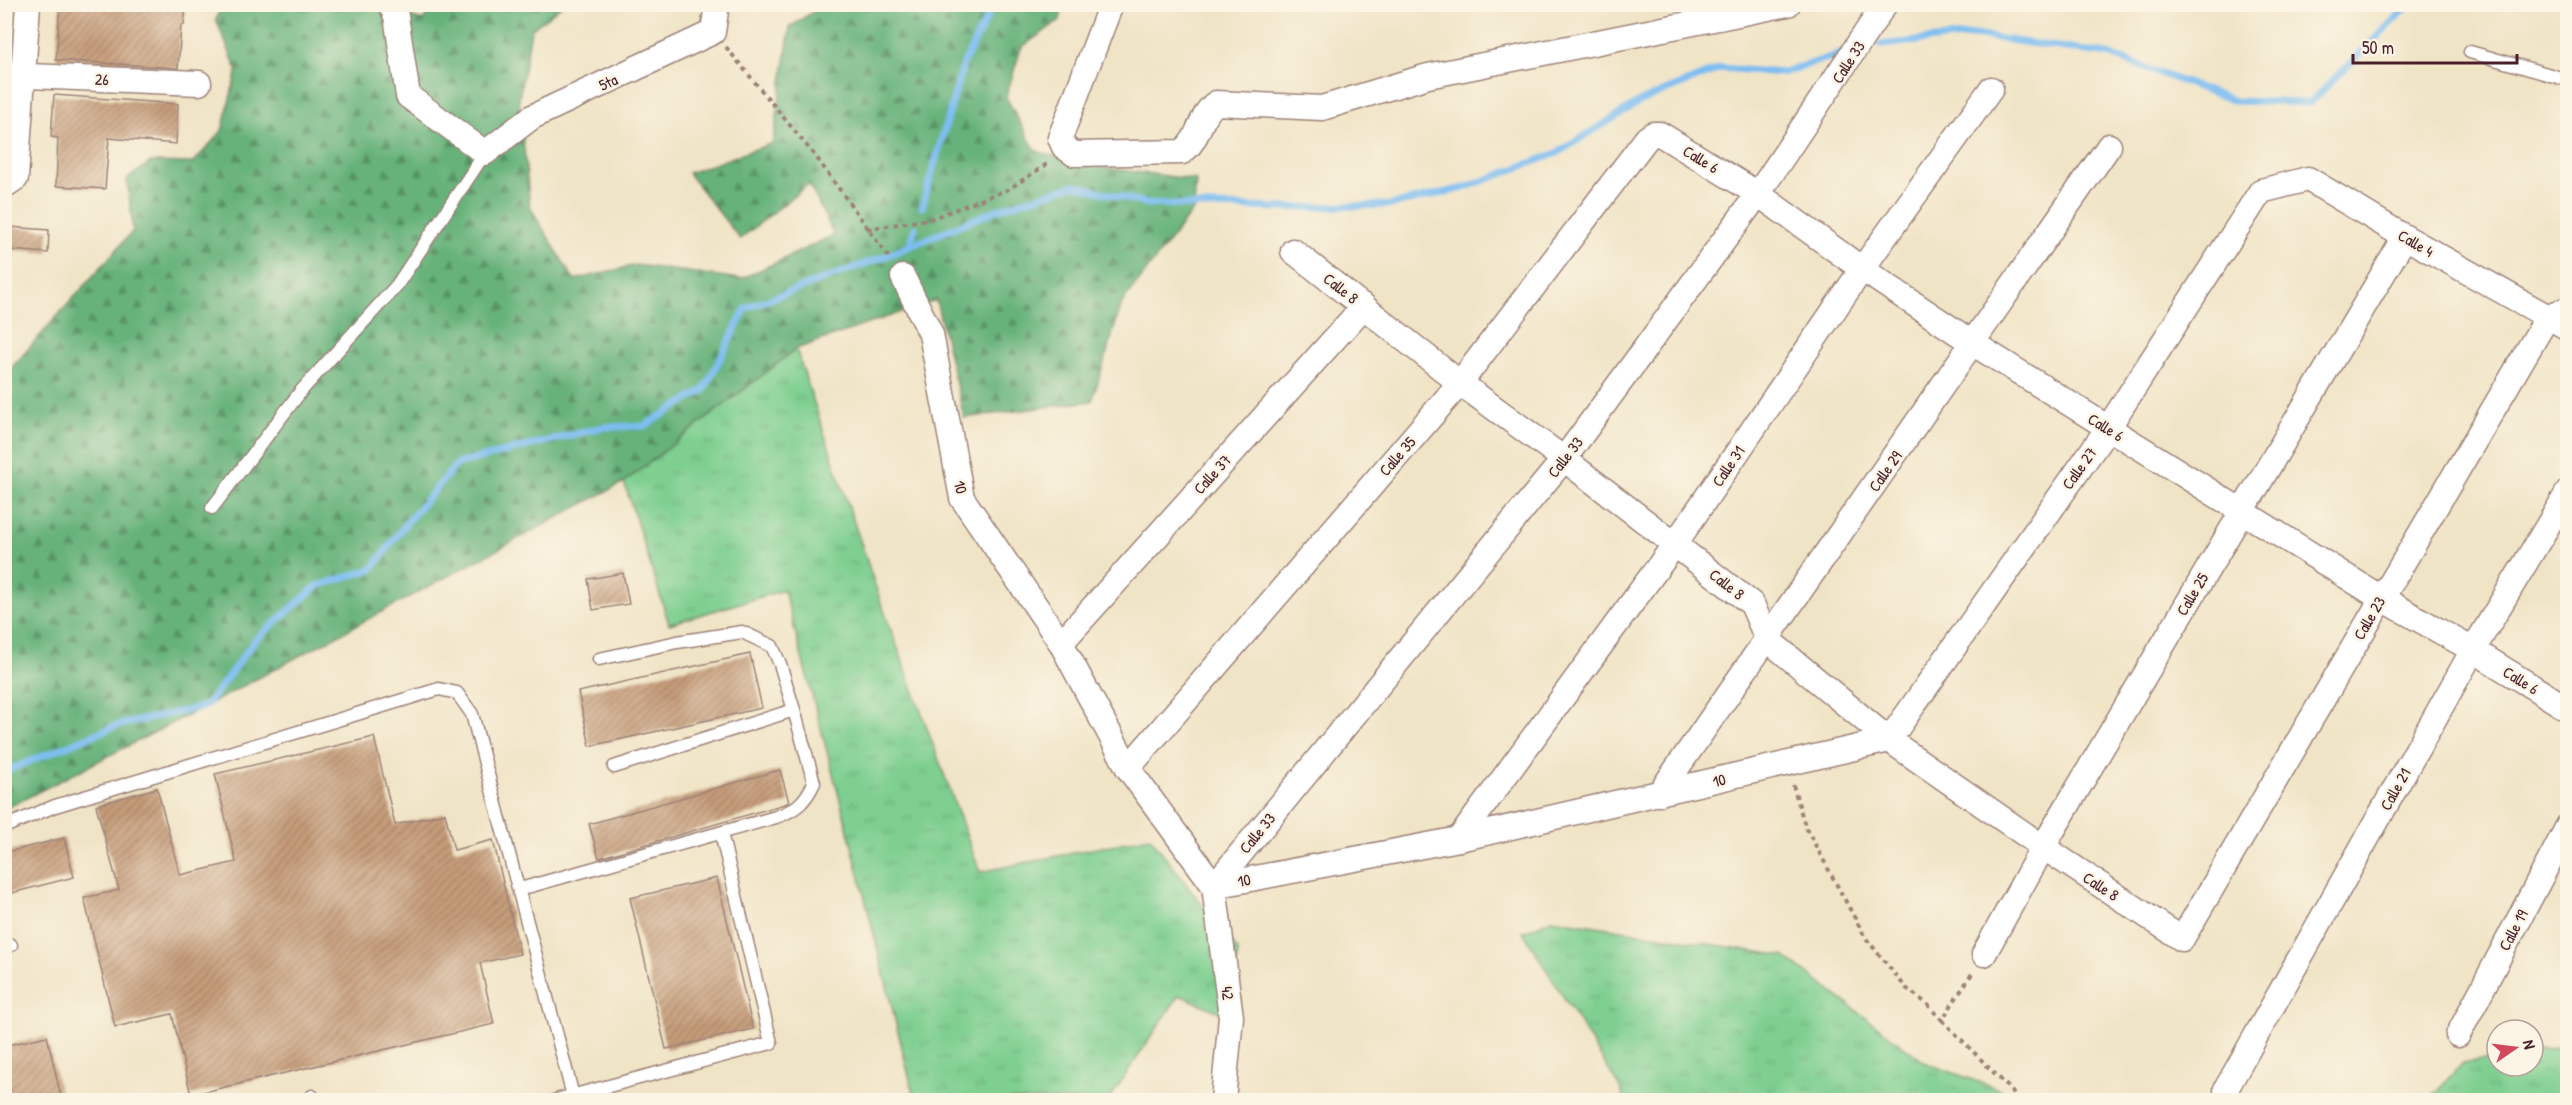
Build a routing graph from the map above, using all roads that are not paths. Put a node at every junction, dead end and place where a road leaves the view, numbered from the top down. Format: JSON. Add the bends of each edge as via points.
{"nodes":[{"id":1,"x":28,"y":4,"type":"edge"},
{"id":2,"x":717,"y":4,"type":"edge"},
{"id":3,"x":1111,"y":4,"type":"edge"},
{"id":4,"x":1885,"y":4,"type":"edge"},
{"id":5,"x":1787,"y":5,"type":"edge"},
{"id":6,"x":393,"y":10,"type":"edge"},
{"id":7,"x":2470,"y":52,"type":"dead end"},
{"id":8,"x":14,"y":76,"type":"edge"},
{"id":9,"x":2568,"y":80,"type":"edge"},
{"id":10,"x":199,"y":82,"type":"dead end"},
{"id":11,"x":1991,"y":89,"type":"dead end"},
{"id":12,"x":1653,"y":134,"type":"joint"},
{"id":13,"x":2109,"y":146,"type":"dead end"},
{"id":14,"x":485,"y":153,"type":"junction"},
{"id":15,"x":8,"y":185,"type":"edge"},
{"id":16,"x":2261,"y":191,"type":"joint"},
{"id":17,"x":1758,"y":194,"type":"junction"},
{"id":18,"x":2405,"y":237,"type":"junction"},
{"id":19,"x":1293,"y":251,"type":"dead end"},
{"id":20,"x":1862,"y":269,"type":"junction"},
{"id":21,"x":903,"y":277,"type":"road end"},
{"id":22,"x":1364,"y":306,"type":"junction"},
{"id":23,"x":2561,"y":318,"type":"edge"},
{"id":24,"x":1974,"y":344,"type":"junction"},
{"id":25,"x":1460,"y":383,"type":"junction"},
{"id":26,"x":2108,"y":428,"type":"junction"},
{"id":27,"x":1564,"y":459,"type":"junction"},
{"id":28,"x":2568,"y":492,"type":"edge"},
{"id":29,"x":212,"y":508,"type":"dead end"},
{"id":30,"x":2241,"y":511,"type":"junction"},
{"id":31,"x":1675,"y":544,"type":"junction"},
{"id":32,"x":2381,"y":598,"type":"junction"},
{"id":33,"x":1767,"y":639,"type":"junction"},
{"id":34,"x":1060,"y":643,"type":"junction"},
{"id":35,"x":2473,"y":651,"type":"junction"},
{"id":36,"x":599,"y":659,"type":"dead end"},
{"id":37,"x":2568,"y":709,"type":"edge"},
{"id":38,"x":794,"y":710,"type":"junction"},
{"id":39,"x":1889,"y":740,"type":"junction"},
{"id":40,"x":614,"y":767,"type":"dead end"},
{"id":41,"x":1128,"y":768,"type":"junction"},
{"id":42,"x":1659,"y":794,"type":"junction"},
{"id":43,"x":2568,"y":826,"type":"edge"},
{"id":44,"x":4,"y":827,"type":"edge"},
{"id":45,"x":721,"y":833,"type":"junction"},
{"id":46,"x":1459,"y":839,"type":"junction"},
{"id":47,"x":2043,"y":847,"type":"junction"},
{"id":48,"x":1214,"y":886,"type":"junction"},
{"id":49,"x":520,"y":890,"type":"junction"},
{"id":50,"x":2182,"y":939,"type":"joint"},
{"id":51,"x":1984,"y":954,"type":"road end"},
{"id":52,"x":2458,"y":1035,"type":"dead end"},
{"id":53,"x":2226,"y":1089,"type":"dead end"},
{"id":54,"x":573,"y":1096,"type":"junction"},
{"id":55,"x":556,"y":1101,"type":"edge"},
{"id":56,"x":1223,"y":1101,"type":"edge"}],
"edges":[{"from":1,"to":8,"type":"street"},
{"from":2,"to":14,"type":"street","name":"5ta","via":[[713,32],[532,117]]},
{"from":3,"to":5,"type":"street","via":[[1059,138],[1074,154],[1182,152],[1191,146],[1208,108],[1216,103],[1322,108],[1428,76]]},
{"from":4,"to":17,"type":"street","name":"Calle 33"},
{"from":6,"to":14,"type":"street","via":[[408,96]]},
{"from":7,"to":9,"type":"lane"},
{"from":8,"to":10,"type":"street","name":"26"},
{"from":8,"to":15,"type":"street","via":[[16,178]]},
{"from":11,"to":20,"type":"street","name":"Calle 31"},
{"from":12,"to":17,"type":"street","name":"Calle 6","via":[[1660,134]]},
{"from":12,"to":25,"type":"street","name":"Calle 35"},
{"from":13,"to":24,"type":"street","name":"Calle 29"},
{"from":14,"to":29,"type":"lane","via":[[397,285],[301,391]]},
{"from":16,"to":18,"type":"street","name":"Calle 4","via":[[2308,179]]},
{"from":16,"to":26,"type":"street","name":"Calle 27"},
{"from":17,"to":20,"type":"street","name":"Calle 6"},
{"from":17,"to":27,"type":"street","name":"Calle 33"},
{"from":18,"to":23,"type":"street","name":"Calle 4"},
{"from":18,"to":30,"type":"street","name":"Calle 25"},
{"from":19,"to":22,"type":"street","name":"Calle 8"},
{"from":20,"to":24,"type":"street","name":"Calle 6"},
{"from":20,"to":31,"type":"street","name":"Calle 31"},
{"from":21,"to":34,"type":"street","name":"10","via":[[931,334],[962,498]]},
{"from":22,"to":25,"type":"street","name":"Calle 8"},
{"from":22,"to":34,"type":"street","name":"Calle 37"},
{"from":23,"to":32,"type":"street","name":"Calle 23"},
{"from":24,"to":26,"type":"street","name":"Calle 6"},
{"from":24,"to":33,"type":"street","name":"Calle 29"},
{"from":25,"to":27,"type":"street","name":"Calle 8"},
{"from":25,"to":41,"type":"street","name":"Calle 35"},
{"from":26,"to":30,"type":"street","name":"Calle 6"},
{"from":26,"to":39,"type":"street","name":"Calle 27"},
{"from":27,"to":31,"type":"street","name":"Calle 8"},
{"from":27,"to":48,"type":"street","name":"Calle 33"},
{"from":28,"to":35,"type":"street","name":"Calle 21"},
{"from":30,"to":32,"type":"street","name":"Calle 6"},
{"from":30,"to":47,"type":"street","name":"Calle 25"},
{"from":31,"to":33,"type":"street","name":"Calle 8","via":[[1752,604]]},
{"from":31,"to":46,"type":"street","name":"Calle 31"},
{"from":32,"to":35,"type":"street","name":"Calle 6"},
{"from":32,"to":50,"type":"street","name":"Calle 23"},
{"from":33,"to":39,"type":"street","name":"Calle 8"},
{"from":33,"to":42,"type":"street","name":"Calle 29"},
{"from":34,"to":41,"type":"street","name":"10"},
{"from":35,"to":37,"type":"street","name":"Calle 6"},
{"from":35,"to":53,"type":"street","name":"Calle 21"},
{"from":36,"to":38,"type":"lane","via":[[742,632],[772,646]]},
{"from":38,"to":40,"type":"lane"},
{"from":38,"to":45,"type":"lane","via":[[814,783],[807,798],[794,811]]},
{"from":39,"to":42,"type":"street","name":"10"},
{"from":39,"to":47,"type":"street","name":"Calle 8"},
{"from":41,"to":48,"type":"street","name":"10"},
{"from":42,"to":46,"type":"street","name":"10"},
{"from":43,"to":52,"type":"street","name":"Calle 19"},
{"from":44,"to":49,"type":"lane","via":[[55,806],[439,689],[457,693],[472,714]]},
{"from":45,"to":49,"type":"lane"},
{"from":45,"to":54,"type":"lane","via":[[771,1043]]},
{"from":46,"to":48,"type":"street","name":"10"},
{"from":47,"to":50,"type":"street","name":"Calle 8"},
{"from":47,"to":51,"type":"street","name":"Calle 25"},
{"from":48,"to":56,"type":"street","name":"42","via":[[1231,1017]]},
{"from":49,"to":54,"type":"lane"},
{"from":54,"to":55,"type":"lane"}]}
